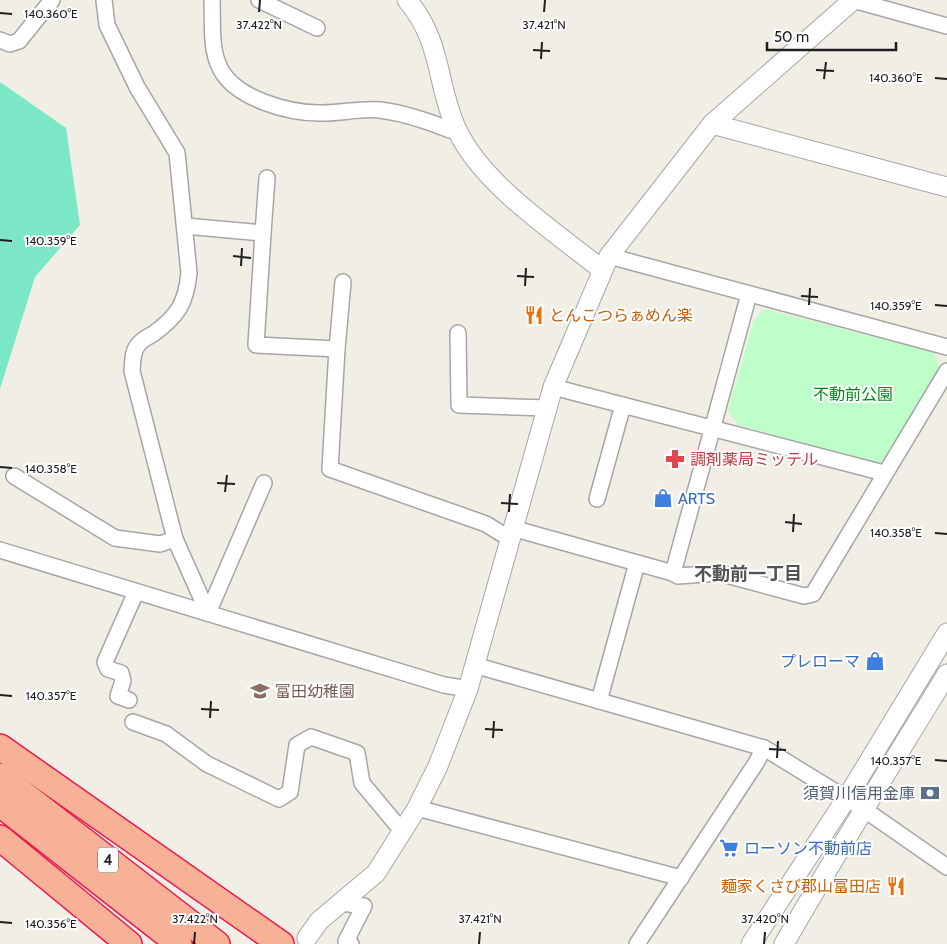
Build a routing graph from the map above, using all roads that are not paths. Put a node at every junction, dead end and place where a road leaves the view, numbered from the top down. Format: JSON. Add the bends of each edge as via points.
{"nodes":[{"id":1,"x":52,"y":0,"type":"edge"},
{"id":2,"x":104,"y":0,"type":"edge"},
{"id":3,"x":212,"y":0,"type":"edge"},
{"id":4,"x":259,"y":0,"type":"edge"},
{"id":5,"x":407,"y":0,"type":"edge"},
{"id":6,"x":853,"y":0,"type":"edge"},
{"id":7,"x":947,"y":26,"type":"edge"},
{"id":8,"x":317,"y":28,"type":"dead end"},
{"id":9,"x":0,"y":40,"type":"edge"},
{"id":10,"x":712,"y":124,"type":"junction"},
{"id":11,"x":457,"y":129,"type":"junction"},
{"id":12,"x":267,"y":178,"type":"dead end"},
{"id":13,"x":947,"y":187,"type":"edge"},
{"id":14,"x":185,"y":226,"type":"junction"},
{"id":15,"x":262,"y":233,"type":"junction"},
{"id":16,"x":605,"y":263,"type":"junction"},
{"id":17,"x":343,"y":282,"type":"dead end"},
{"id":18,"x":749,"y":294,"type":"junction"},
{"id":19,"x":458,"y":333,"type":"dead end"},
{"id":20,"x":947,"y":348,"type":"edge"},
{"id":21,"x":337,"y":349,"type":"junction"},
{"id":22,"x":947,"y":371,"type":"edge"},
{"id":23,"x":553,"y":387,"type":"junction"},
{"id":24,"x":623,"y":405,"type":"junction"},
{"id":25,"x":546,"y":408,"type":"junction"},
{"id":26,"x":713,"y":428,"type":"junction"},
{"id":27,"x":884,"y":473,"type":"junction"},
{"id":28,"x":14,"y":476,"type":"dead end"},
{"id":29,"x":264,"y":482,"type":"dead end"},
{"id":30,"x":597,"y":499,"type":"dead end"},
{"id":31,"x":511,"y":533,"type":"junction"},
{"id":32,"x":175,"y":539,"type":"junction"},
{"id":33,"x":0,"y":550,"type":"edge"},
{"id":34,"x":637,"y":563,"type":"junction"},
{"id":35,"x":673,"y":574,"type":"junction"},
{"id":36,"x":136,"y":592,"type":"junction"},
{"id":37,"x":208,"y":614,"type":"junction"},
{"id":38,"x":947,"y":633,"type":"edge"},
{"id":39,"x":474,"y":665,"type":"junction"},
{"id":40,"x":947,"y":674,"type":"edge"},
{"id":41,"x":468,"y":689,"type":"junction"},
{"id":42,"x":129,"y":700,"type":"dead end"},
{"id":43,"x":599,"y":701,"type":"junction"},
{"id":44,"x":133,"y":722,"type":"dead end"},
{"id":45,"x":0,"y":747,"type":"edge"},
{"id":46,"x":764,"y":748,"type":"junction"},
{"id":47,"x":0,"y":776,"type":"edge"},
{"id":48,"x":846,"y":799,"type":"junction"},
{"id":49,"x":0,"y":804,"type":"edge"},
{"id":50,"x":417,"y":808,"type":"junction"},
{"id":51,"x":865,"y":810,"type":"junction"},
{"id":52,"x":402,"y":831,"type":"junction"},
{"id":53,"x":0,"y":838,"type":"edge"},
{"id":54,"x":947,"y":867,"type":"edge"},
{"id":55,"x":680,"y":878,"type":"junction"},
{"id":56,"x":342,"y":903,"type":"junction"},
{"id":57,"x":307,"y":938,"type":"dead end"},
{"id":58,"x":129,"y":944,"type":"edge"},
{"id":59,"x":179,"y":944,"type":"edge"},
{"id":60,"x":217,"y":944,"type":"edge"},
{"id":61,"x":281,"y":944,"type":"edge"},
{"id":62,"x":351,"y":944,"type":"edge"},
{"id":63,"x":637,"y":944,"type":"edge"},
{"id":64,"x":750,"y":944,"type":"edge"},
{"id":65,"x":784,"y":944,"type":"edge"}],
"edges":[{"from":1,"to":9,"type":"street","via":[[18,41],[10,44]]},
{"from":2,"to":14,"type":"street","via":[[107,25],[137,87],[178,153]]},
{"from":3,"to":11,"type":"street","via":[[216,59],[227,80],[244,93],[295,112],[323,114],[380,110],[450,130]]},
{"from":4,"to":8,"type":"street"},
{"from":5,"to":11,"type":"street","via":[[432,42]]},
{"from":6,"to":7,"type":"street"},
{"from":6,"to":10,"type":"street"},
{"from":10,"to":13,"type":"street"},
{"from":10,"to":16,"type":"street"},
{"from":11,"to":16,"type":"street","via":[[470,153],[506,192]]},
{"from":12,"to":15,"type":"street"},
{"from":14,"to":15,"type":"street"},
{"from":14,"to":32,"type":"street","via":[[189,273],[187,291],[171,321],[139,343],[134,351],[132,371]]},
{"from":15,"to":21,"type":"street","via":[[256,345]]},
{"from":16,"to":18,"type":"street"},
{"from":16,"to":23,"type":"street"},
{"from":17,"to":21,"type":"street"},
{"from":18,"to":20,"type":"street"},
{"from":18,"to":26,"type":"street"},
{"from":19,"to":25,"type":"street","via":[[459,405]]},
{"from":21,"to":31,"type":"street","via":[[330,469]]},
{"from":22,"to":27,"type":"street"},
{"from":23,"to":24,"type":"street"},
{"from":23,"to":25,"type":"street"},
{"from":24,"to":26,"type":"street"},
{"from":24,"to":30,"type":"street"},
{"from":25,"to":31,"type":"street"},
{"from":26,"to":27,"type":"street"},
{"from":26,"to":35,"type":"street"},
{"from":27,"to":35,"type":"street","via":[[813,594],[804,596],[719,574]]},
{"from":28,"to":32,"type":"street","via":[[115,538],[160,544]]},
{"from":29,"to":37,"type":"street"},
{"from":31,"to":34,"type":"street"},
{"from":31,"to":39,"type":"street"},
{"from":32,"to":37,"type":"street"},
{"from":33,"to":36,"type":"street"},
{"from":34,"to":35,"type":"street"},
{"from":34,"to":43,"type":"street"},
{"from":36,"to":37,"type":"street"},
{"from":36,"to":42,"type":"street","via":[[105,662],[108,668],[121,673],[123,680],[118,696]]},
{"from":37,"to":41,"type":"street","via":[[444,686]]},
{"from":38,"to":48,"type":"street"},
{"from":39,"to":41,"type":"street"},
{"from":39,"to":43,"type":"street"},
{"from":40,"to":51,"type":"street"},
{"from":41,"to":50,"type":"street","via":[[438,766]]},
{"from":43,"to":46,"type":"street"},
{"from":44,"to":52,"type":"street","via":[[166,734],[207,764],[279,799],[290,792],[297,745],[311,737],[357,753],[362,783]]},
{"from":45,"to":61,"type":"highway"},
{"from":46,"to":48,"type":"street"},
{"from":46,"to":55,"type":"street"},
{"from":47,"to":60,"type":"highway","number":"4"},
{"from":48,"to":51,"type":"street"},
{"from":48,"to":64,"type":"street"},
{"from":49,"to":59,"type":"highway","number":"4"},
{"from":50,"to":52,"type":"street"},
{"from":50,"to":55,"type":"street"},
{"from":51,"to":54,"type":"street"},
{"from":51,"to":65,"type":"street","via":[[840,846]]},
{"from":52,"to":56,"type":"street","via":[[376,873]]},
{"from":53,"to":58,"type":"highway"},
{"from":55,"to":63,"type":"street"},
{"from":56,"to":57,"type":"street","via":[[319,921]]},
{"from":56,"to":62,"type":"street","via":[[364,906],[346,941]]}]}
